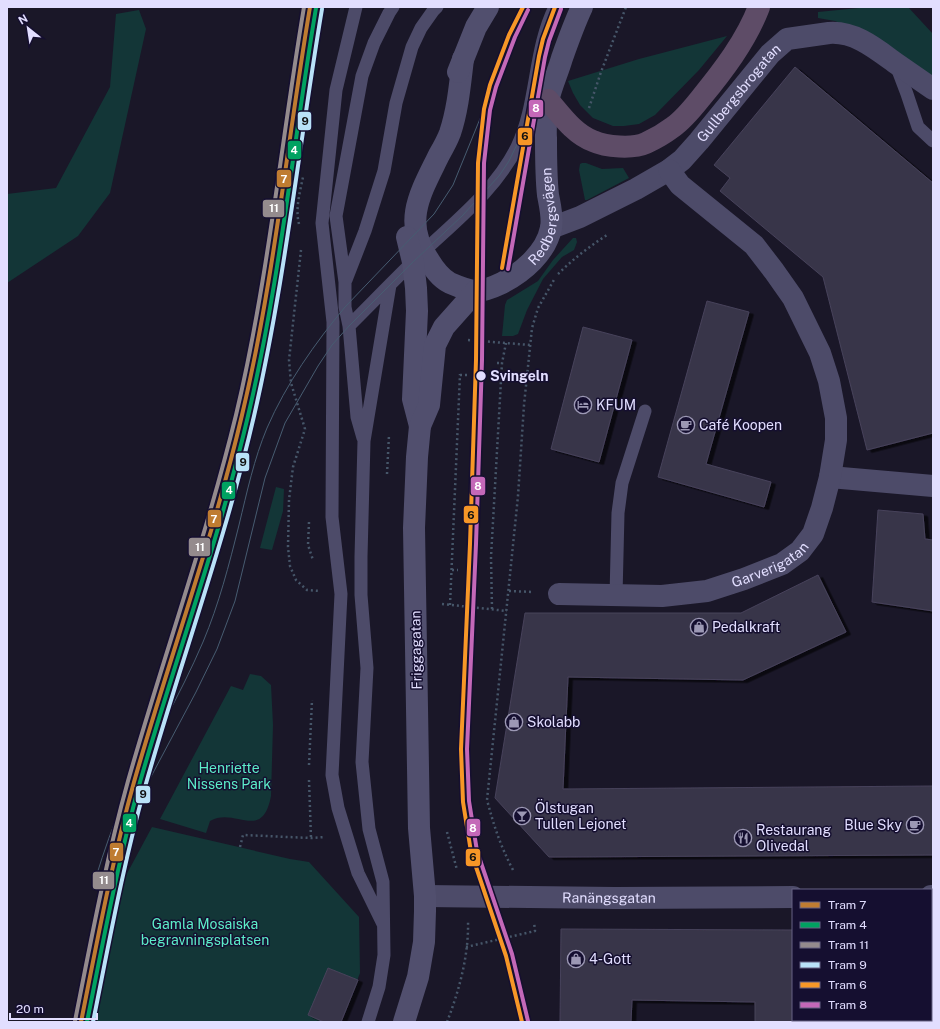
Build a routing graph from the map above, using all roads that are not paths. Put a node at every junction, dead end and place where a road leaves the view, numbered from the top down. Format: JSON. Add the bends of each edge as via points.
{"nodes":[{"id":1,"x":356,"y":7,"type":"edge"},
{"id":2,"x":393,"y":7,"type":"edge"},
{"id":3,"x":437,"y":7,"type":"edge"},
{"id":4,"x":488,"y":7,"type":"edge"},
{"id":5,"x":556,"y":7,"type":"edge"},
{"id":6,"x":582,"y":7,"type":"edge"},
{"id":7,"x":759,"y":7,"type":"edge"},
{"id":8,"x":894,"y":62,"type":"junction"},
{"id":9,"x":933,"y":89,"type":"edge"},
{"id":10,"x":548,"y":100,"type":"junction"},
{"id":11,"x":933,"y":141,"type":"edge"},
{"id":12,"x":669,"y":170,"type":"junction"},
{"id":13,"x":551,"y":228,"type":"junction"},
{"id":14,"x":418,"y":257,"type":"junction"},
{"id":15,"x":345,"y":282,"type":"junction"},
{"id":16,"x":390,"y":285,"type":"junction"},
{"id":17,"x":476,"y":291,"type":"junction"},
{"id":18,"x":333,"y":322,"type":"junction"},
{"id":19,"x":349,"y":326,"type":"junction"},
{"id":20,"x":645,"y":411,"type":"dead end"},
{"id":21,"x":420,"y":426,"type":"junction"},
{"id":22,"x":364,"y":442,"type":"junction"},
{"id":23,"x":830,"y":477,"type":"junction"},
{"id":24,"x":933,"y":486,"type":"edge"},
{"id":25,"x":559,"y":594,"type":"dead end"},
{"id":26,"x":616,"y":596,"type":"junction"},
{"id":27,"x":425,"y":896,"type":"junction"},
{"id":28,"x":792,"y":897,"type":"edge"},
{"id":29,"x":383,"y":924,"type":"junction"},
{"id":30,"x":368,"y":1022,"type":"edge"},
{"id":31,"x":404,"y":1022,"type":"edge"}],
"edges":[{"from":1,"to":18,"type":"lane","via":[[336,90],[322,223]]},
{"from":2,"to":15,"type":"lane","via":[[374,43],[362,76],[336,216]]},
{"from":3,"to":15,"type":"lane","via":[[412,47],[396,103],[384,171]]},
{"from":4,"to":14,"type":"main road","via":[[476,28],[437,131],[404,207],[404,225]]},
{"from":5,"to":14,"type":"lane","via":[[543,39],[526,122],[513,154],[499,176],[478,199]]},
{"from":6,"to":10,"type":"main road","name":"Redbergsvägen","via":[[574,22]]},
{"from":7,"to":10,"type":"highway","via":[[718,78],[673,127],[646,143],[633,146],[592,141],[568,123]]},
{"from":8,"to":9,"type":"street","name":"Gullbergsbrogatan"},
{"from":8,"to":11,"type":"lane","via":[[908,94],[918,127]]},
{"from":8,"to":12,"type":"street","name":"Gullbergsbrogatan","via":[[874,46],[836,32],[788,39],[770,54],[699,141]]},
{"from":10,"to":13,"type":"main road","name":"Redbergsvägen","via":[[546,136]]},
{"from":12,"to":13,"type":"street","name":"Gullbergsbrogatan","via":[[636,189]]},
{"from":12,"to":23,"type":"street","name":"Garverigatan","via":[[680,185],[754,245],[793,298],[820,353],[829,381],[836,418],[836,440]]},
{"from":13,"to":17,"type":"main road","name":"Redbergsvägen","via":[[537,256],[527,267],[499,284]]},
{"from":14,"to":16,"type":"lane"},
{"from":14,"to":17,"type":"main road","via":[[446,281]]},
{"from":14,"to":21,"type":"main road","via":[[413,399]]},
{"from":15,"to":18,"type":"lane"},
{"from":15,"to":19,"type":"lane","via":[[345,307]]},
{"from":16,"to":19,"type":"lane"},
{"from":16,"to":22,"type":"lane"},
{"from":17,"to":21,"type":"main road","name":"Friggagatan","via":[[444,327],[435,345],[429,405]]},
{"from":18,"to":29,"type":"lane","via":[[332,517],[341,594],[332,775],[338,808],[358,873]]},
{"from":19,"to":22,"type":"lane","via":[[357,417]]},
{"from":20,"to":26,"type":"lane","via":[[622,483],[618,513]]},
{"from":21,"to":27,"type":"main road","name":"Friggagatan","via":[[414,528],[418,828]]},
{"from":22,"to":29,"type":"lane","via":[[361,596],[367,668],[362,762],[369,829],[383,882]]},
{"from":23,"to":24,"type":"street"},
{"from":23,"to":26,"type":"street","name":"Garverigatan","via":[[813,534],[800,551],[782,564],[708,590],[662,596]]},
{"from":25,"to":26,"type":"street","name":"Garverigatan"},
{"from":27,"to":28,"type":"street","name":"Ranängsgatan"},
{"from":27,"to":31,"type":"main road","name":"Friggagatan","via":[[424,942],[418,977]]},
{"from":29,"to":30,"type":"lane","via":[[384,955],[379,987]]}]}
